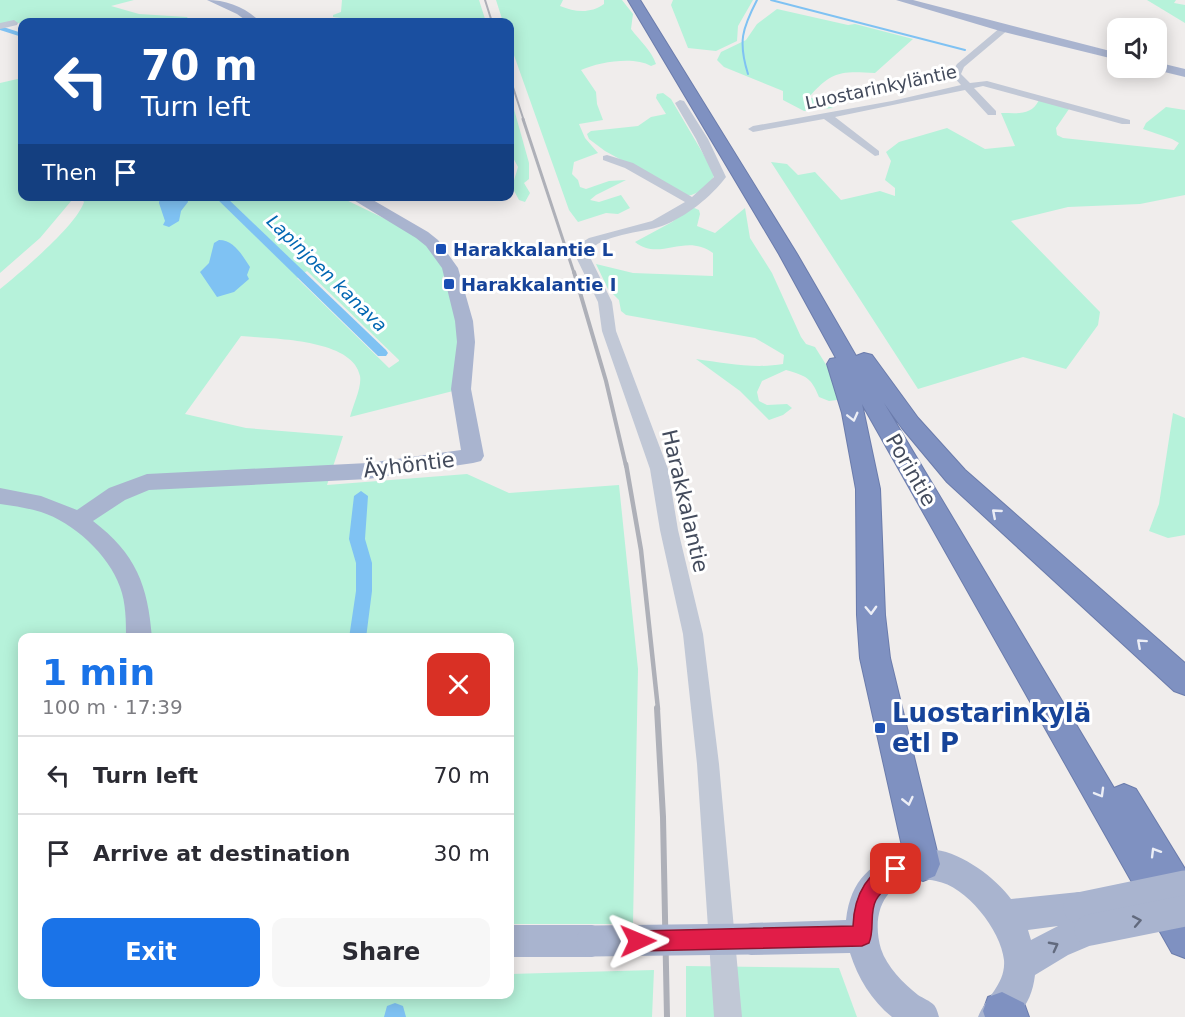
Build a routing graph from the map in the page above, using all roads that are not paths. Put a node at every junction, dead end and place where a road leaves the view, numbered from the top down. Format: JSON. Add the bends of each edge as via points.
{"nodes":[{"id":1,"x":212,"y":0,"type":"edge"},
{"id":2,"x":634,"y":0,"type":"edge"},
{"id":3,"x":644,"y":0,"type":"edge"},
{"id":4,"x":901,"y":0,"type":"edge"},
{"id":5,"x":249,"y":18,"type":"edge"},
{"id":6,"x":14,"y":23,"type":"dead end"},
{"id":7,"x":1,"y":26,"type":"edge"},
{"id":8,"x":1004,"y":29,"type":"junction"},
{"id":9,"x":1107,"y":54,"type":"edge"},
{"id":10,"x":1167,"y":69,"type":"edge"},
{"id":11,"x":1185,"y":73,"type":"edge"},
{"id":12,"x":969,"y":85,"type":"junction"},
{"id":13,"x":680,"y":103,"type":"dead end"},
{"id":14,"x":992,"y":113,"type":"dead end"},
{"id":15,"x":826,"y":116,"type":"junction"},
{"id":16,"x":1126,"y":122,"type":"dead end"},
{"id":17,"x":753,"y":129,"type":"dead end"},
{"id":18,"x":875,"y":153,"type":"dead end"},
{"id":19,"x":607,"y":158,"type":"dead end"},
{"id":20,"x":363,"y":201,"type":"edge"},
{"id":21,"x":692,"y":201,"type":"junction"},
{"id":22,"x":804,"y":284,"type":"junction"},
{"id":23,"x":853,"y":345,"type":"junction"},
{"id":24,"x":0,"y":496,"type":"edge"},
{"id":25,"x":77,"y":521,"type":"junction"},
{"id":26,"x":139,"y":633,"type":"edge"},
{"id":27,"x":1185,"y":682,"type":"edge"},
{"id":28,"x":923,"y":864,"type":"junction"},
{"id":29,"x":1185,"y":886,"type":"edge"},
{"id":30,"x":1185,"y":902,"type":"edge"},
{"id":31,"x":1185,"y":911,"type":"edge"},
{"id":32,"x":1005,"y":916,"type":"junction"},
{"id":33,"x":1084,"y":919,"type":"junction"},
{"id":34,"x":862,"y":936,"type":"junction"},
{"id":35,"x":1185,"y":940,"type":"edge"},
{"id":36,"x":514,"y":941,"type":"edge"},
{"id":37,"x":1020,"y":965,"type":"junction"},
{"id":38,"x":1002,"y":1015,"type":"edge"},
{"id":39,"x":728,"y":1017,"type":"edge"},
{"id":40,"x":922,"y":1017,"type":"edge"}],
"edges":[{"from":1,"to":5,"type":"main road"},
{"from":2,"to":22,"type":"highway","name":"Porintie"},
{"from":3,"to":23,"type":"highway","name":"Porintie"},
{"from":4,"to":8,"type":"main road"},
{"from":6,"to":7,"type":"street"},
{"from":8,"to":9,"type":"main road"},
{"from":8,"to":12,"type":"street","name":"Luostarinkyläntie","via":[[960,66],[956,74]]},
{"from":10,"to":11,"type":"main road"},
{"from":12,"to":14,"type":"street"},
{"from":12,"to":15,"type":"street","name":"Luostarinkyläntie"},
{"from":12,"to":16,"type":"street","via":[[999,86]]},
{"from":13,"to":21,"type":"street","name":"Harakkalantie","via":[[720,177]]},
{"from":15,"to":17,"type":"street","name":"Luostarinkyläntie"},
{"from":15,"to":18,"type":"street"},
{"from":19,"to":21,"type":"street"},
{"from":20,"to":25,"type":"main road","name":"Äyhöntie","via":[[422,235],[450,268],[464,321],[461,389],[473,456],[368,471],[147,482],[117,494]]},
{"from":21,"to":39,"type":"street","name":"Harakkalantie","via":[[666,220],[595,240],[584,246],[581,254],[605,302],[609,330],[658,469],[693,634],[709,775]]},
{"from":22,"to":28,"type":"highway","one_way":true,"via":[[841,373],[863,459],[870,522],[875,658]]},
{"from":22,"to":35,"type":"highway","name":"Porintie","one_way":true},
{"from":27,"to":23,"type":"highway","one_way":true,"via":[[956,476],[910,423]]},
{"from":30,"to":23,"type":"highway","name":"Porintie","one_way":true},
{"from":24,"to":25,"type":"main road","via":[[61,511]]},
{"from":25,"to":26,"type":"main road","via":[[99,537],[122,566],[138,609]]},
{"from":28,"to":32,"type":"main road","via":[[968,879]]},
{"from":28,"to":34,"type":"main road","via":[[896,869],[875,884],[863,907]]},
{"from":29,"to":33,"type":"main road","bridge":true},
{"from":33,"to":31,"type":"main road","one_way":true,"bridge":true},
{"from":32,"to":33,"type":"main road"},
{"from":32,"to":37,"type":"main road"},
{"from":37,"to":33,"type":"main road","one_way":true,"via":[[1057,943]]},
{"from":34,"to":36,"type":"main road","bridge":true},
{"from":34,"to":40,"type":"main road","via":[[881,981],[905,1007]]},
{"from":37,"to":38,"type":"main road","via":[[1014,994]]}]}
